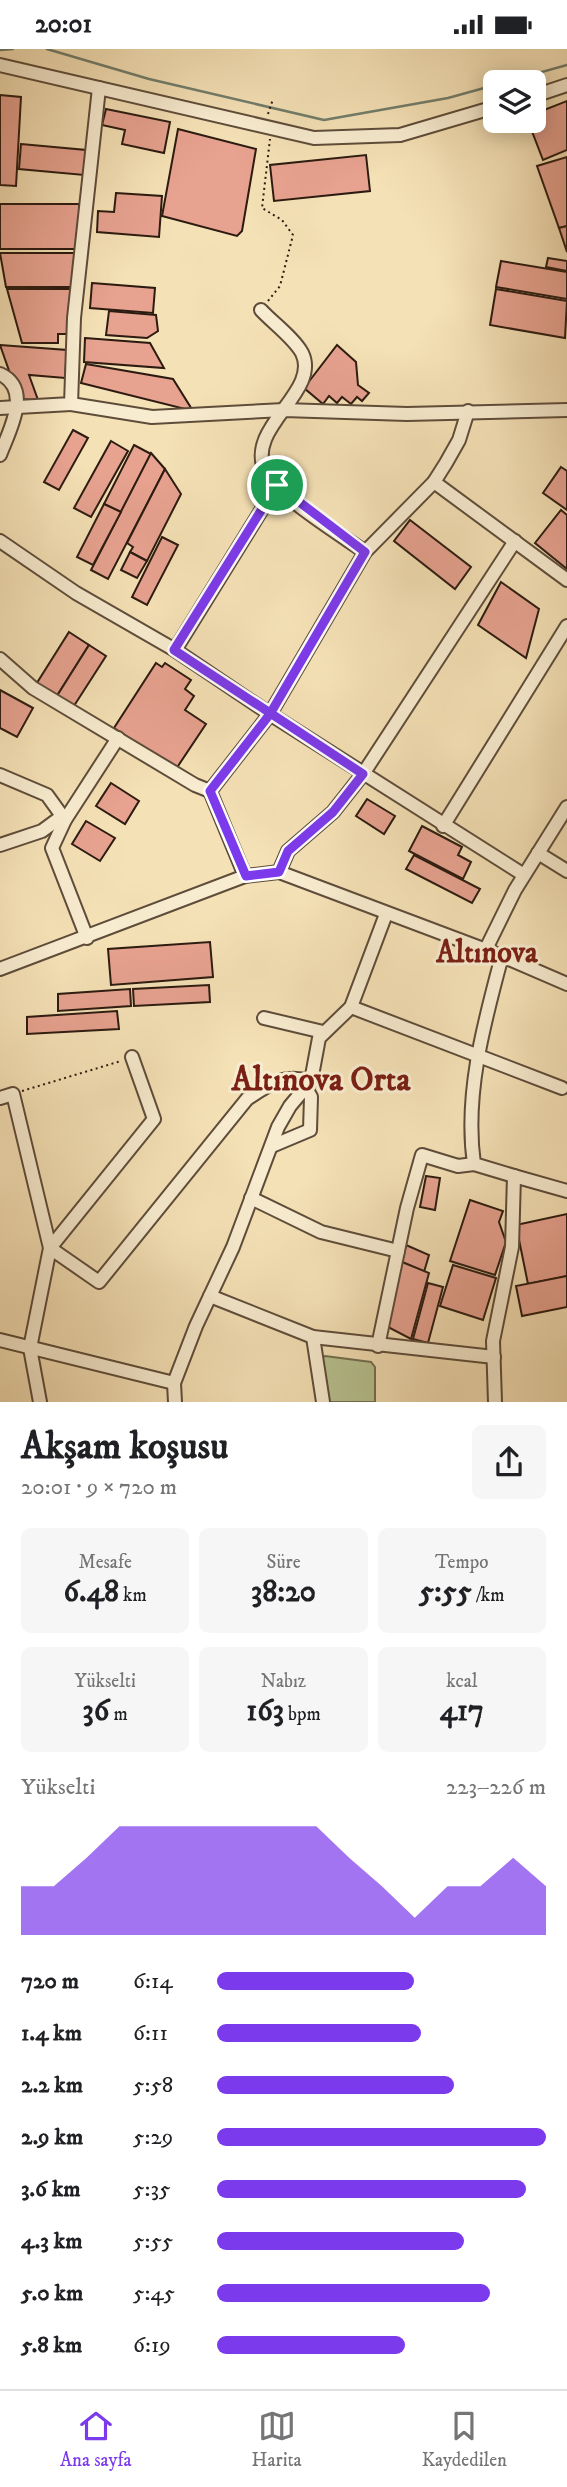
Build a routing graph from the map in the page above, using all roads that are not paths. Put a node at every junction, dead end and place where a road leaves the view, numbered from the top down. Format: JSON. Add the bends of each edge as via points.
{"nodes":[{"id":1,"x":0,"y":65,"type":"edge"},
{"id":2,"x":567,"y":85,"type":"edge"},
{"id":3,"x":99,"y":88,"type":"junction"},
{"id":4,"x":546,"y":92,"type":"edge"},
{"id":5,"x":483,"y":111,"type":"edge"},
{"id":6,"x":261,"y":310,"type":"road end"},
{"id":7,"x":0,"y":374,"type":"edge"},
{"id":8,"x":71,"y":404,"type":"junction"},
{"id":9,"x":18,"y":407,"type":"junction"},
{"id":10,"x":0,"y":408,"type":"edge"},
{"id":11,"x":284,"y":410,"type":"junction"},
{"id":12,"x":567,"y":410,"type":"edge"},
{"id":13,"x":468,"y":411,"type":"junction"},
{"id":14,"x":0,"y":455,"type":"edge"},
{"id":15,"x":434,"y":482,"type":"junction"},
{"id":16,"x":277,"y":485,"type":"junction"},
{"id":17,"x":0,"y":541,"type":"edge"},
{"id":18,"x":515,"y":541,"type":"junction"},
{"id":19,"x":365,"y":552,"type":"junction"},
{"id":20,"x":567,"y":580,"type":"edge"},
{"id":21,"x":567,"y":626,"type":"edge"},
{"id":22,"x":174,"y":650,"type":"junction"},
{"id":23,"x":0,"y":659,"type":"edge"},
{"id":24,"x":270,"y":714,"type":"junction"},
{"id":25,"x":118,"y":737,"type":"junction"},
{"id":26,"x":363,"y":774,"type":"junction"},
{"id":27,"x":0,"y":775,"type":"edge"},
{"id":28,"x":210,"y":791,"type":"junction"},
{"id":29,"x":567,"y":807,"type":"edge"},
{"id":30,"x":63,"y":818,"type":"junction"},
{"id":31,"x":443,"y":826,"type":"junction"},
{"id":32,"x":0,"y":845,"type":"edge"},
{"id":33,"x":538,"y":853,"type":"junction"},
{"id":34,"x":567,"y":871,"type":"edge"},
{"id":35,"x":279,"y":872,"type":"junction"},
{"id":36,"x":524,"y":875,"type":"junction"},
{"id":37,"x":246,"y":876,"type":"junction"},
{"id":38,"x":386,"y":914,"type":"junction"},
{"id":39,"x":87,"y":938,"type":"junction"},
{"id":40,"x":485,"y":951,"type":"junction"},
{"id":41,"x":502,"y":956,"type":"junction"},
{"id":42,"x":0,"y":969,"type":"edge"},
{"id":43,"x":567,"y":984,"type":"edge"},
{"id":44,"x":351,"y":1007,"type":"junction"},
{"id":45,"x":264,"y":1018,"type":"dead end"},
{"id":46,"x":323,"y":1033,"type":"junction"},
{"id":47,"x":479,"y":1054,"type":"junction"},
{"id":48,"x":132,"y":1058,"type":"road end"},
{"id":49,"x":309,"y":1086,"type":"junction"},
{"id":50,"x":562,"y":1088,"type":"dead end"},
{"id":51,"x":6,"y":1096,"type":"edge"},
{"id":52,"x":272,"y":1146,"type":"junction"},
{"id":53,"x":474,"y":1164,"type":"junction"},
{"id":54,"x":514,"y":1176,"type":"junction"},
{"id":55,"x":567,"y":1191,"type":"edge"},
{"id":56,"x":251,"y":1198,"type":"junction"},
{"id":57,"x":50,"y":1248,"type":"junction"},
{"id":58,"x":398,"y":1251,"type":"junction"},
{"id":59,"x":210,"y":1296,"type":"junction"},
{"id":60,"x":313,"y":1337,"type":"junction"},
{"id":61,"x":0,"y":1340,"type":"edge"},
{"id":62,"x":378,"y":1346,"type":"junction"},
{"id":63,"x":30,"y":1348,"type":"junction"},
{"id":64,"x":494,"y":1357,"type":"junction"},
{"id":65,"x":174,"y":1383,"type":"junction"},
{"id":66,"x":40,"y":1402,"type":"edge"},
{"id":67,"x":175,"y":1402,"type":"edge"},
{"id":68,"x":323,"y":1402,"type":"edge"},
{"id":69,"x":495,"y":1402,"type":"edge"}],
"edges":[{"from":1,"to":3,"type":"street"},
{"from":2,"to":4,"type":"street"},
{"from":3,"to":5,"type":"street","via":[[314,138],[400,135]]},
{"from":3,"to":8,"type":"street","via":[[75,318]]},
{"from":6,"to":11,"type":"street","via":[[302,354],[302,374]]},
{"from":7,"to":9,"type":"street","via":[[12,383]]},
{"from":8,"to":9,"type":"street"},
{"from":8,"to":11,"type":"street","via":[[152,417]]},
{"from":9,"to":10,"type":"street"},
{"from":9,"to":14,"type":"street"},
{"from":11,"to":13,"type":"street"},
{"from":11,"to":16,"type":"street","via":[[266,434],[261,453],[265,472]]},
{"from":12,"to":13,"type":"street"},
{"from":13,"to":15,"type":"street","via":[[460,440]]},
{"from":15,"to":18,"type":"street"},
{"from":15,"to":19,"type":"street"},
{"from":16,"to":19,"type":"street"},
{"from":16,"to":22,"type":"street"},
{"from":17,"to":22,"type":"street","via":[[76,593]]},
{"from":18,"to":20,"type":"street"},
{"from":18,"to":26,"type":"street"},
{"from":19,"to":24,"type":"street"},
{"from":21,"to":31,"type":"street"},
{"from":22,"to":24,"type":"street"},
{"from":23,"to":25,"type":"street","via":[[33,688]]},
{"from":24,"to":26,"type":"street"},
{"from":24,"to":28,"type":"street"},
{"from":25,"to":28,"type":"street"},
{"from":25,"to":30,"type":"street"},
{"from":26,"to":31,"type":"street"},
{"from":26,"to":35,"type":"street","via":[[333,812],[288,851]]},
{"from":27,"to":30,"type":"street","via":[[47,795]]},
{"from":28,"to":37,"type":"street"},
{"from":29,"to":33,"type":"street"},
{"from":30,"to":32,"type":"street","via":[[42,831]]},
{"from":30,"to":39,"type":"street","via":[[52,848]]},
{"from":31,"to":36,"type":"street"},
{"from":33,"to":34,"type":"street"},
{"from":33,"to":36,"type":"street"},
{"from":35,"to":37,"type":"street"},
{"from":35,"to":38,"type":"street"},
{"from":36,"to":40,"type":"street"},
{"from":37,"to":39,"type":"street"},
{"from":38,"to":40,"type":"street"},
{"from":38,"to":44,"type":"street"},
{"from":39,"to":42,"type":"street"},
{"from":40,"to":41,"type":"street"},
{"from":41,"to":43,"type":"street"},
{"from":41,"to":47,"type":"street"},
{"from":44,"to":46,"type":"street"},
{"from":44,"to":47,"type":"street"},
{"from":45,"to":46,"type":"street"},
{"from":46,"to":49,"type":"street"},
{"from":47,"to":50,"type":"street"},
{"from":47,"to":53,"type":"street","via":[[471,1142]]},
{"from":48,"to":57,"type":"street","via":[[154,1119]]},
{"from":49,"to":52,"type":"street","via":[[290,1106]]},
{"from":49,"to":52,"type":"street","via":[[310,1130]]},
{"from":49,"to":57,"type":"street","via":[[290,1077],[247,1099],[99,1282]]},
{"from":51,"to":57,"type":"street"},
{"from":52,"to":56,"type":"street"},
{"from":53,"to":54,"type":"street"},
{"from":53,"to":58,"type":"street","via":[[458,1165],[422,1155]]},
{"from":54,"to":55,"type":"street"},
{"from":54,"to":64,"type":"street","via":[[512,1247],[493,1341]]},
{"from":56,"to":58,"type":"street","via":[[321,1232]]},
{"from":56,"to":59,"type":"street"},
{"from":57,"to":63,"type":"street"},
{"from":58,"to":62,"type":"street"},
{"from":59,"to":60,"type":"street"},
{"from":59,"to":65,"type":"street"},
{"from":60,"to":62,"type":"street"},
{"from":60,"to":68,"type":"street"},
{"from":61,"to":63,"type":"street"},
{"from":62,"to":64,"type":"street"},
{"from":63,"to":65,"type":"street"},
{"from":63,"to":66,"type":"street"},
{"from":64,"to":69,"type":"street"},
{"from":65,"to":67,"type":"street"}]}
